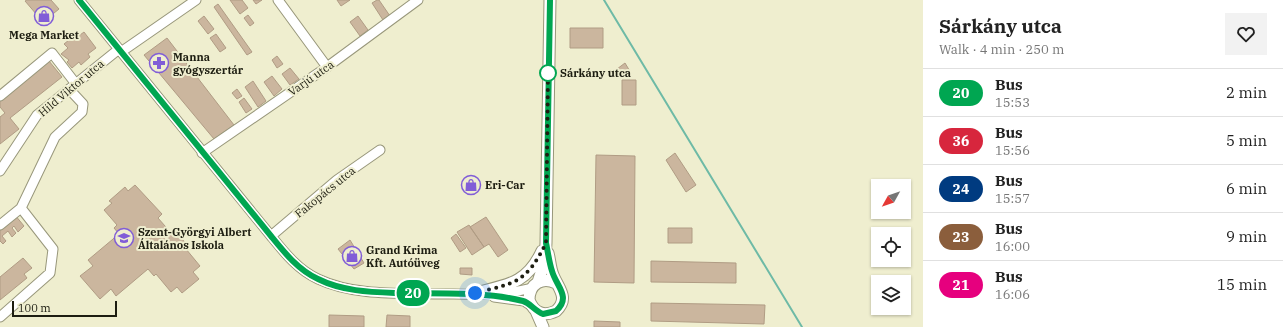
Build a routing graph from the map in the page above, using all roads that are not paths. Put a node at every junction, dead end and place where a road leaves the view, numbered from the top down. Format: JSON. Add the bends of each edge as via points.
{"nodes":[{"id":1,"x":79,"y":0,"type":"edge"},
{"id":2,"x":196,"y":0,"type":"edge"},
{"id":3,"x":278,"y":0,"type":"edge"},
{"id":4,"x":418,"y":0,"type":"edge"},
{"id":5,"x":550,"y":0,"type":"edge"},
{"id":6,"x":120,"y":50,"type":"junction"},
{"id":7,"x":327,"y":67,"type":"junction"},
{"id":8,"x":73,"y":86,"type":"junction"},
{"id":9,"x":0,"y":96,"type":"edge"},
{"id":10,"x":380,"y":150,"type":"dead end"},
{"id":11,"x":202,"y":153,"type":"junction"},
{"id":12,"x":0,"y":171,"type":"edge"},
{"id":13,"x":21,"y":208,"type":"junction"},
{"id":14,"x":0,"y":225,"type":"edge"},
{"id":15,"x":271,"y":236,"type":"junction"},
{"id":16,"x":546,"y":243,"type":"junction"},
{"id":17,"x":556,"y":283,"type":"junction"},
{"id":18,"x":535,"y":285,"type":"junction"},
{"id":19,"x":470,"y":294,"type":"junction"},
{"id":20,"x":534,"y":309,"type":"junction"},
{"id":21,"x":556,"y":311,"type":"junction"},
{"id":22,"x":0,"y":317,"type":"edge"},
{"id":23,"x":543,"y":327,"type":"edge"},
{"id":24,"x":550,"y":327,"type":"edge"}],
"edges":[{"from":1,"to":6,"type":"street"},
{"from":2,"to":6,"type":"street","name":"Hild Viktor utca"},
{"from":3,"to":7,"type":"street"},
{"from":4,"to":7,"type":"street","name":"Varjú utca"},
{"from":5,"to":16,"type":"main road"},
{"from":6,"to":8,"type":"street","name":"Hild Viktor utca"},
{"from":6,"to":11,"type":"street"},
{"from":7,"to":11,"type":"street","name":"Varjú utca"},
{"from":8,"to":9,"type":"street","via":[[52,54]]},
{"from":8,"to":12,"type":"street","name":"Hild Viktor utca","via":[[37,115]]},
{"from":8,"to":13,"type":"street","via":[[83,104],[82,112],[55,137]]},
{"from":10,"to":15,"type":"street","name":"Fakopács utca","via":[[337,180]]},
{"from":11,"to":15,"type":"street"},
{"from":13,"to":14,"type":"street"},
{"from":13,"to":22,"type":"street","via":[[53,249],[50,273]]},
{"from":15,"to":19,"type":"street","via":[[289,258],[304,270],[317,279],[332,284],[365,292]]},
{"from":16,"to":17,"type":"main road"},
{"from":16,"to":18,"type":"main road","via":[[545,261]]},
{"from":16,"to":19,"type":"main road","via":[[536,264],[520,280],[508,286]]},
{"from":17,"to":18,"type":"main road","via":[[547,280]]},
{"from":17,"to":21,"type":"main road","via":[[562,290],[563,300]]},
{"from":18,"to":19,"type":"street","via":[[500,293]]},
{"from":18,"to":20,"type":"main road","via":[[529,300]]},
{"from":19,"to":20,"type":"street","via":[[524,301]]},
{"from":20,"to":21,"type":"main road","via":[[543,314]]},
{"from":20,"to":23,"type":"main road"},
{"from":21,"to":24,"type":"main road"}]}
